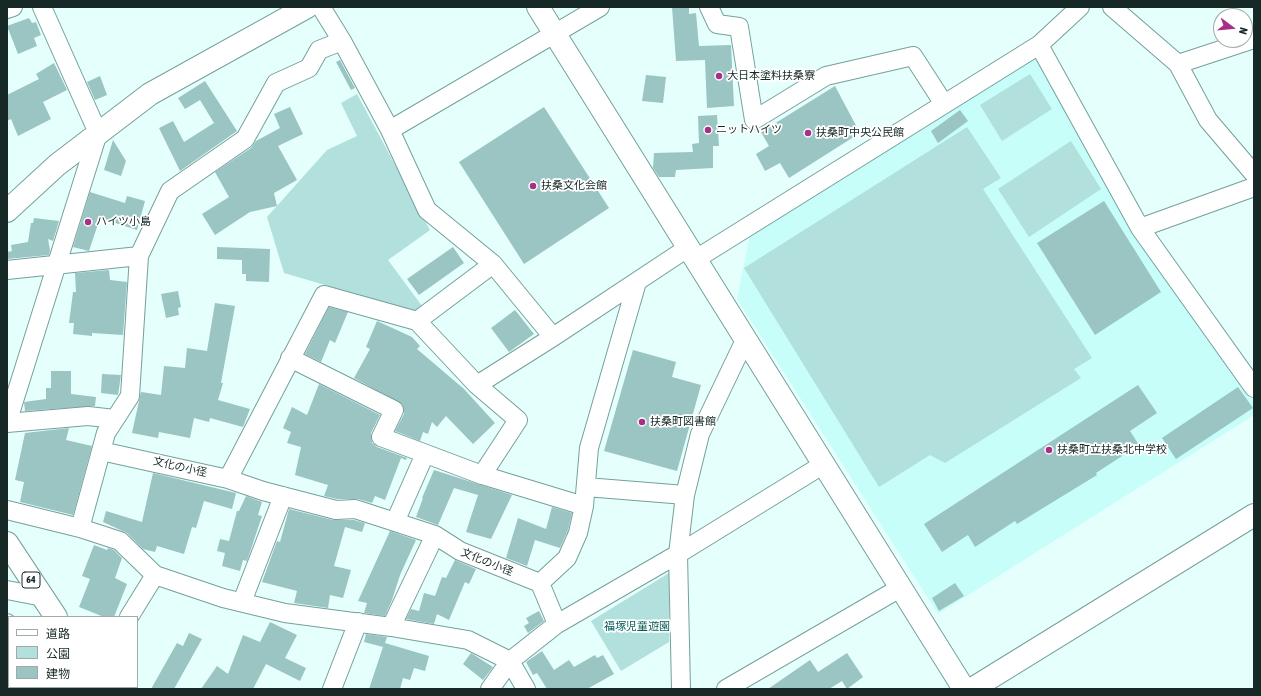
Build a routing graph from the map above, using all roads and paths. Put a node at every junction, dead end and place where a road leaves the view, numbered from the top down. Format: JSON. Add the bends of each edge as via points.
{"nodes":[{"id":1,"x":13,"y":7,"type":"edge"},
{"id":2,"x":42,"y":7,"type":"edge"},
{"id":3,"x":306,"y":7,"type":"edge"},
{"id":4,"x":321,"y":7,"type":"edge"},
{"id":5,"x":538,"y":7,"type":"edge"},
{"id":6,"x":600,"y":7,"type":"edge"},
{"id":7,"x":709,"y":7,"type":"edge"},
{"id":8,"x":1080,"y":7,"type":"edge"},
{"id":9,"x":1112,"y":7,"type":"edge"},
{"id":10,"x":7,"y":9,"type":"edge"},
{"id":11,"x":554,"y":35,"type":"junction"},
{"id":12,"x":1254,"y":39,"type":"edge"},
{"id":13,"x":342,"y":41,"type":"junction"},
{"id":14,"x":1039,"y":45,"type":"junction"},
{"id":15,"x":1178,"y":64,"type":"junction"},
{"id":16,"x":944,"y":104,"type":"junction"},
{"id":17,"x":390,"y":130,"type":"junction"},
{"id":18,"x":98,"y":134,"type":"junction"},
{"id":19,"x":1254,"y":174,"type":"edge"},
{"id":20,"x":1254,"y":187,"type":"edge"},
{"id":21,"x":7,"y":211,"type":"edge"},
{"id":22,"x":1140,"y":228,"type":"junction"},
{"id":23,"x":693,"y":253,"type":"junction"},
{"id":24,"x":139,"y":256,"type":"junction"},
{"id":25,"x":493,"y":264,"type":"junction"},
{"id":26,"x":57,"y":265,"type":"junction"},
{"id":27,"x":7,"y":270,"type":"edge"},
{"id":28,"x":637,"y":282,"type":"junction"},
{"id":29,"x":417,"y":321,"type":"junction"},
{"id":30,"x":553,"y":337,"type":"junction"},
{"id":31,"x":746,"y":338,"type":"junction"},
{"id":32,"x":290,"y":358,"type":"junction"},
{"id":33,"x":477,"y":385,"type":"junction"},
{"id":34,"x":1254,"y":388,"type":"edge"},
{"id":35,"x":115,"y":419,"type":"junction"},
{"id":36,"x":7,"y":423,"type":"edge"},
{"id":37,"x":101,"y":451,"type":"junction"},
{"id":38,"x":425,"y":454,"type":"junction"},
{"id":39,"x":824,"y":464,"type":"junction"},
{"id":40,"x":482,"y":475,"type":"junction"},
{"id":41,"x":228,"y":478,"type":"junction"},
{"id":42,"x":586,"y":488,"type":"junction"},
{"id":43,"x":283,"y":496,"type":"junction"},
{"id":44,"x":684,"y":496,"type":"junction"},
{"id":45,"x":584,"y":506,"type":"junction"},
{"id":46,"x":7,"y":510,"type":"edge"},
{"id":47,"x":1254,"y":515,"type":"edge"},
{"id":48,"x":396,"y":522,"type":"junction"},
{"id":49,"x":80,"y":528,"type":"junction"},
{"id":50,"x":435,"y":535,"type":"junction"},
{"id":51,"x":7,"y":543,"type":"edge"},
{"id":52,"x":678,"y":554,"type":"junction"},
{"id":53,"x":155,"y":575,"type":"junction"},
{"id":54,"x":540,"y":584,"type":"junction"},
{"id":55,"x":900,"y":588,"type":"junction"},
{"id":56,"x":7,"y":590,"type":"edge"},
{"id":57,"x":43,"y":597,"type":"junction"},
{"id":58,"x":242,"y":602,"type":"junction"},
{"id":59,"x":55,"y":616,"type":"edge"},
{"id":60,"x":130,"y":616,"type":"edge"},
{"id":61,"x":358,"y":622,"type":"junction"},
{"id":62,"x":557,"y":624,"type":"junction"},
{"id":63,"x":391,"y":627,"type":"junction"},
{"id":64,"x":510,"y":661,"type":"junction"},
{"id":65,"x":332,"y":689,"type":"edge"},
{"id":66,"x":490,"y":689,"type":"edge"},
{"id":67,"x":526,"y":689,"type":"edge"},
{"id":68,"x":681,"y":689,"type":"edge"},
{"id":69,"x":726,"y":689,"type":"edge"},
{"id":70,"x":964,"y":689,"type":"edge"},
{"id":71,"x":972,"y":689,"type":"edge"}],
"edges":[{"from":1,"to":10,"type":"street"},
{"from":2,"to":18,"type":"street"},
{"from":3,"to":18,"type":"street","via":[[150,94]]},
{"from":4,"to":13,"type":"street"},
{"from":5,"to":11,"type":"street"},
{"from":6,"to":11,"type":"street"},
{"from":7,"to":16,"type":"street","via":[[716,24],[739,27],[754,120],[826,76],[913,56]]},
{"from":8,"to":14,"type":"street"},
{"from":9,"to":15,"type":"street"},
{"from":11,"to":17,"type":"street"},
{"from":11,"to":23,"type":"street"},
{"from":12,"to":15,"type":"street"},
{"from":13,"to":17,"type":"street"},
{"from":13,"to":24,"type":"street","via":[[319,50],[309,68],[276,83],[245,139],[170,191]]},
{"from":14,"to":16,"type":"street"},
{"from":14,"to":22,"type":"street"},
{"from":15,"to":19,"type":"street","via":[[1208,120]]},
{"from":16,"to":23,"type":"street"},
{"from":17,"to":25,"type":"street","via":[[427,210]]},
{"from":18,"to":21,"type":"street","via":[[57,165]]},
{"from":18,"to":26,"type":"street"},
{"from":20,"to":22,"type":"street"},
{"from":22,"to":34,"type":"street"},
{"from":23,"to":28,"type":"street"},
{"from":23,"to":31,"type":"street"},
{"from":24,"to":26,"type":"street"},
{"from":24,"to":35,"type":"street","via":[[130,396]]},
{"from":25,"to":29,"type":"street"},
{"from":25,"to":30,"type":"street"},
{"from":26,"to":27,"type":"street"},
{"from":26,"to":36,"type":"street"},
{"from":28,"to":30,"type":"street"},
{"from":28,"to":42,"type":"street","via":[[589,448]]},
{"from":29,"to":32,"type":"street","via":[[324,295]]},
{"from":29,"to":33,"type":"street"},
{"from":30,"to":33,"type":"street"},
{"from":31,"to":39,"type":"street"},
{"from":31,"to":44,"type":"street","via":[[700,434]]},
{"from":32,"to":38,"type":"street","via":[[394,410],[381,436]]},
{"from":32,"to":41,"type":"street"},
{"from":33,"to":40,"type":"street","via":[[518,420]]},
{"from":35,"to":36,"type":"street","via":[[88,416]]},
{"from":35,"to":37,"type":"street","via":[[106,433]]},
{"from":37,"to":41,"type":"street","name":"文化の小径"},
{"from":37,"to":49,"type":"street"},
{"from":38,"to":40,"type":"street"},
{"from":38,"to":48,"type":"street"},
{"from":39,"to":52,"type":"street"},
{"from":39,"to":55,"type":"street"},
{"from":40,"to":45,"type":"street"},
{"from":41,"to":43,"type":"street","name":"文化の小径"},
{"from":42,"to":44,"type":"street"},
{"from":42,"to":45,"type":"street"},
{"from":43,"to":48,"type":"street","name":"文化の小径","via":[[336,510],[355,508]]},
{"from":43,"to":58,"type":"street"},
{"from":44,"to":52,"type":"street"},
{"from":45,"to":54,"type":"street","via":[[578,533],[567,558]]},
{"from":46,"to":49,"type":"street"},
{"from":47,"to":71,"type":"street"},
{"from":48,"to":50,"type":"street","name":"文化の小径"},
{"from":49,"to":53,"type":"street","via":[[120,541]]},
{"from":50,"to":54,"type":"street","name":"文化の小径","via":[[460,551]]},
{"from":50,"to":63,"type":"street"},
{"from":51,"to":57,"type":"street","number":"64"},
{"from":52,"to":62,"type":"street"},
{"from":52,"to":68,"type":"street"},
{"from":53,"to":58,"type":"street"},
{"from":53,"to":60,"type":"street"},
{"from":54,"to":62,"type":"street"},
{"from":55,"to":69,"type":"street"},
{"from":55,"to":70,"type":"street"},
{"from":56,"to":57,"type":"street"},
{"from":57,"to":59,"type":"street","number":"64"},
{"from":58,"to":61,"type":"street","via":[[285,613]]},
{"from":61,"to":63,"type":"street"},
{"from":61,"to":65,"type":"street"},
{"from":62,"to":64,"type":"street"},
{"from":63,"to":64,"type":"street","via":[[468,640]]},
{"from":64,"to":66,"type":"street"},
{"from":64,"to":67,"type":"street"}]}
